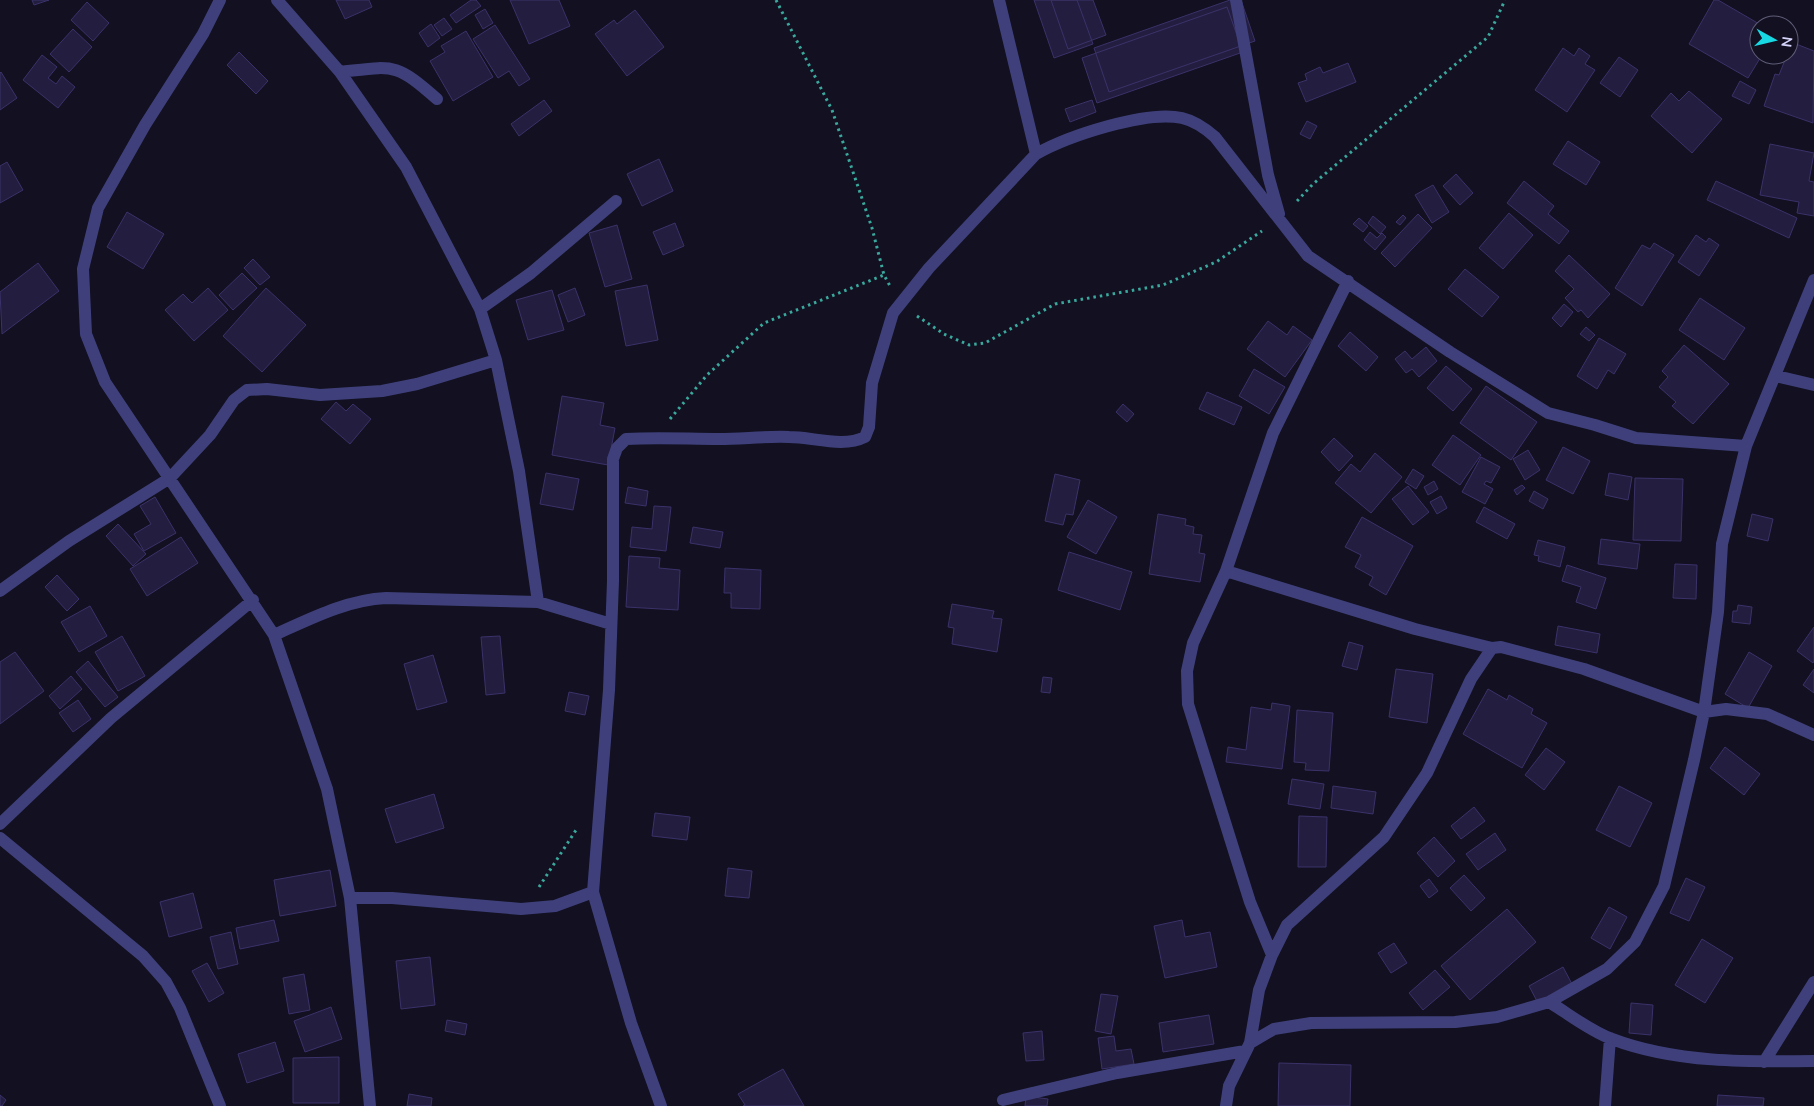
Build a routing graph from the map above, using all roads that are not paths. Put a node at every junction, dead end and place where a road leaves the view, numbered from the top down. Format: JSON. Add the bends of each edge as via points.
{"nodes":[{"id":1,"x":220,"y":0,"type":"edge"},
{"id":2,"x":277,"y":0,"type":"edge"},
{"id":3,"x":999,"y":0,"type":"edge"},
{"id":4,"x":1236,"y":0,"type":"edge"},
{"id":5,"x":340,"y":72,"type":"junction"},
{"id":6,"x":437,"y":99,"type":"dead end"},
{"id":7,"x":1036,"y":154,"type":"junction"},
{"id":8,"x":616,"y":201,"type":"dead end"},
{"id":9,"x":1280,"y":219,"type":"junction"},
{"id":10,"x":1814,"y":280,"type":"edge"},
{"id":11,"x":1348,"y":282,"type":"junction"},
{"id":12,"x":480,"y":309,"type":"junction"},
{"id":13,"x":496,"y":360,"type":"junction"},
{"id":14,"x":1776,"y":376,"type":"junction"},
{"id":15,"x":1814,"y":385,"type":"edge"},
{"id":16,"x":1746,"y":446,"type":"junction"},
{"id":17,"x":170,"y":478,"type":"junction"},
{"id":18,"x":1226,"y":571,"type":"junction"},
{"id":19,"x":0,"y":591,"type":"edge"},
{"id":20,"x":253,"y":600,"type":"junction"},
{"id":21,"x":538,"y":602,"type":"junction"},
{"id":22,"x":611,"y":624,"type":"junction"},
{"id":23,"x":274,"y":635,"type":"junction"},
{"id":24,"x":1492,"y":648,"type":"junction"},
{"id":25,"x":1704,"y":712,"type":"junction"},
{"id":26,"x":1814,"y":735,"type":"edge"},
{"id":27,"x":0,"y":824,"type":"edge"},
{"id":28,"x":0,"y":838,"type":"edge"},
{"id":29,"x":593,"y":892,"type":"junction"},
{"id":30,"x":350,"y":898,"type":"junction"},
{"id":31,"x":1272,"y":955,"type":"junction"},
{"id":32,"x":1814,"y":982,"type":"edge"},
{"id":33,"x":1549,"y":1002,"type":"junction"},
{"id":34,"x":1610,"y":1038,"type":"junction"},
{"id":35,"x":1247,"y":1047,"type":"junction"},
{"id":36,"x":1814,"y":1061,"type":"edge"},
{"id":37,"x":1764,"y":1062,"type":"junction"},
{"id":38,"x":1003,"y":1100,"type":"dead end"},
{"id":39,"x":220,"y":1106,"type":"edge"},
{"id":40,"x":370,"y":1106,"type":"edge"},
{"id":41,"x":660,"y":1106,"type":"edge"},
{"id":42,"x":1226,"y":1106,"type":"edge"},
{"id":43,"x":1605,"y":1106,"type":"edge"}],
"edges":[{"from":1,"to":17,"type":"street","via":[[98,208],[83,270],[86,334],[105,382]]},
{"from":2,"to":5,"type":"street"},
{"from":3,"to":7,"type":"street"},
{"from":4,"to":9,"type":"street","via":[[1268,175]]},
{"from":5,"to":6,"type":"street","via":[[381,67],[396,69],[412,77]]},
{"from":5,"to":12,"type":"street","via":[[406,167]]},
{"from":7,"to":9,"type":"street","via":[[1112,125],[1165,116],[1181,118],[1203,126],[1215,137]]},
{"from":7,"to":22,"type":"street","via":[[929,268],[893,313],[872,383],[869,427],[865,437],[857,441],[790,437],[719,439],[659,436],[626,439],[614,455],[611,481]]},
{"from":8,"to":12,"type":"street","via":[[531,273]]},
{"from":9,"to":11,"type":"street","via":[[1308,256]]},
{"from":10,"to":14,"type":"street"},
{"from":11,"to":16,"type":"street","via":[[1450,352],[1548,413],[1636,438]]},
{"from":11,"to":18,"type":"street","via":[[1273,434]]},
{"from":12,"to":13,"type":"street"},
{"from":13,"to":17,"type":"street","via":[[382,391],[320,395],[246,390],[234,400],[210,436]]},
{"from":13,"to":21,"type":"street","via":[[519,472]]},
{"from":14,"to":15,"type":"street"},
{"from":14,"to":16,"type":"street"},
{"from":16,"to":25,"type":"street","via":[[1722,544],[1718,612]]},
{"from":17,"to":19,"type":"street","via":[[69,541]]},
{"from":17,"to":20,"type":"street"},
{"from":18,"to":24,"type":"street","via":[[1379,619]]},
{"from":18,"to":31,"type":"street","via":[[1193,644],[1187,671],[1188,704],[1250,902]]},
{"from":20,"to":23,"type":"street"},
{"from":20,"to":27,"type":"street","via":[[111,718]]},
{"from":21,"to":22,"type":"street"},
{"from":21,"to":23,"type":"street","via":[[370,599],[322,614]]},
{"from":22,"to":29,"type":"street"},
{"from":23,"to":30,"type":"street","via":[[327,789]]},
{"from":24,"to":25,"type":"street","via":[[1501,647],[1584,669]]},
{"from":24,"to":31,"type":"street","via":[[1471,679],[1427,773],[1384,837],[1287,925]]},
{"from":25,"to":26,"type":"street","via":[[1726,709],[1767,714]]},
{"from":25,"to":33,"type":"street","via":[[1664,886],[1635,942],[1606,969]]},
{"from":28,"to":39,"type":"street","via":[[143,956],[166,982]]},
{"from":29,"to":30,"type":"street","via":[[555,906],[521,909]]},
{"from":29,"to":41,"type":"street"},
{"from":30,"to":40,"type":"street"},
{"from":31,"to":35,"type":"street","via":[[1259,990]]},
{"from":32,"to":37,"type":"street"},
{"from":33,"to":34,"type":"street"},
{"from":33,"to":35,"type":"street","via":[[1496,1017],[1455,1022],[1311,1024],[1274,1029]]},
{"from":34,"to":37,"type":"street","via":[[1644,1050]]},
{"from":34,"to":43,"type":"street"},
{"from":35,"to":38,"type":"street"},
{"from":35,"to":42,"type":"street","via":[[1229,1086]]},
{"from":36,"to":37,"type":"street"}]}
